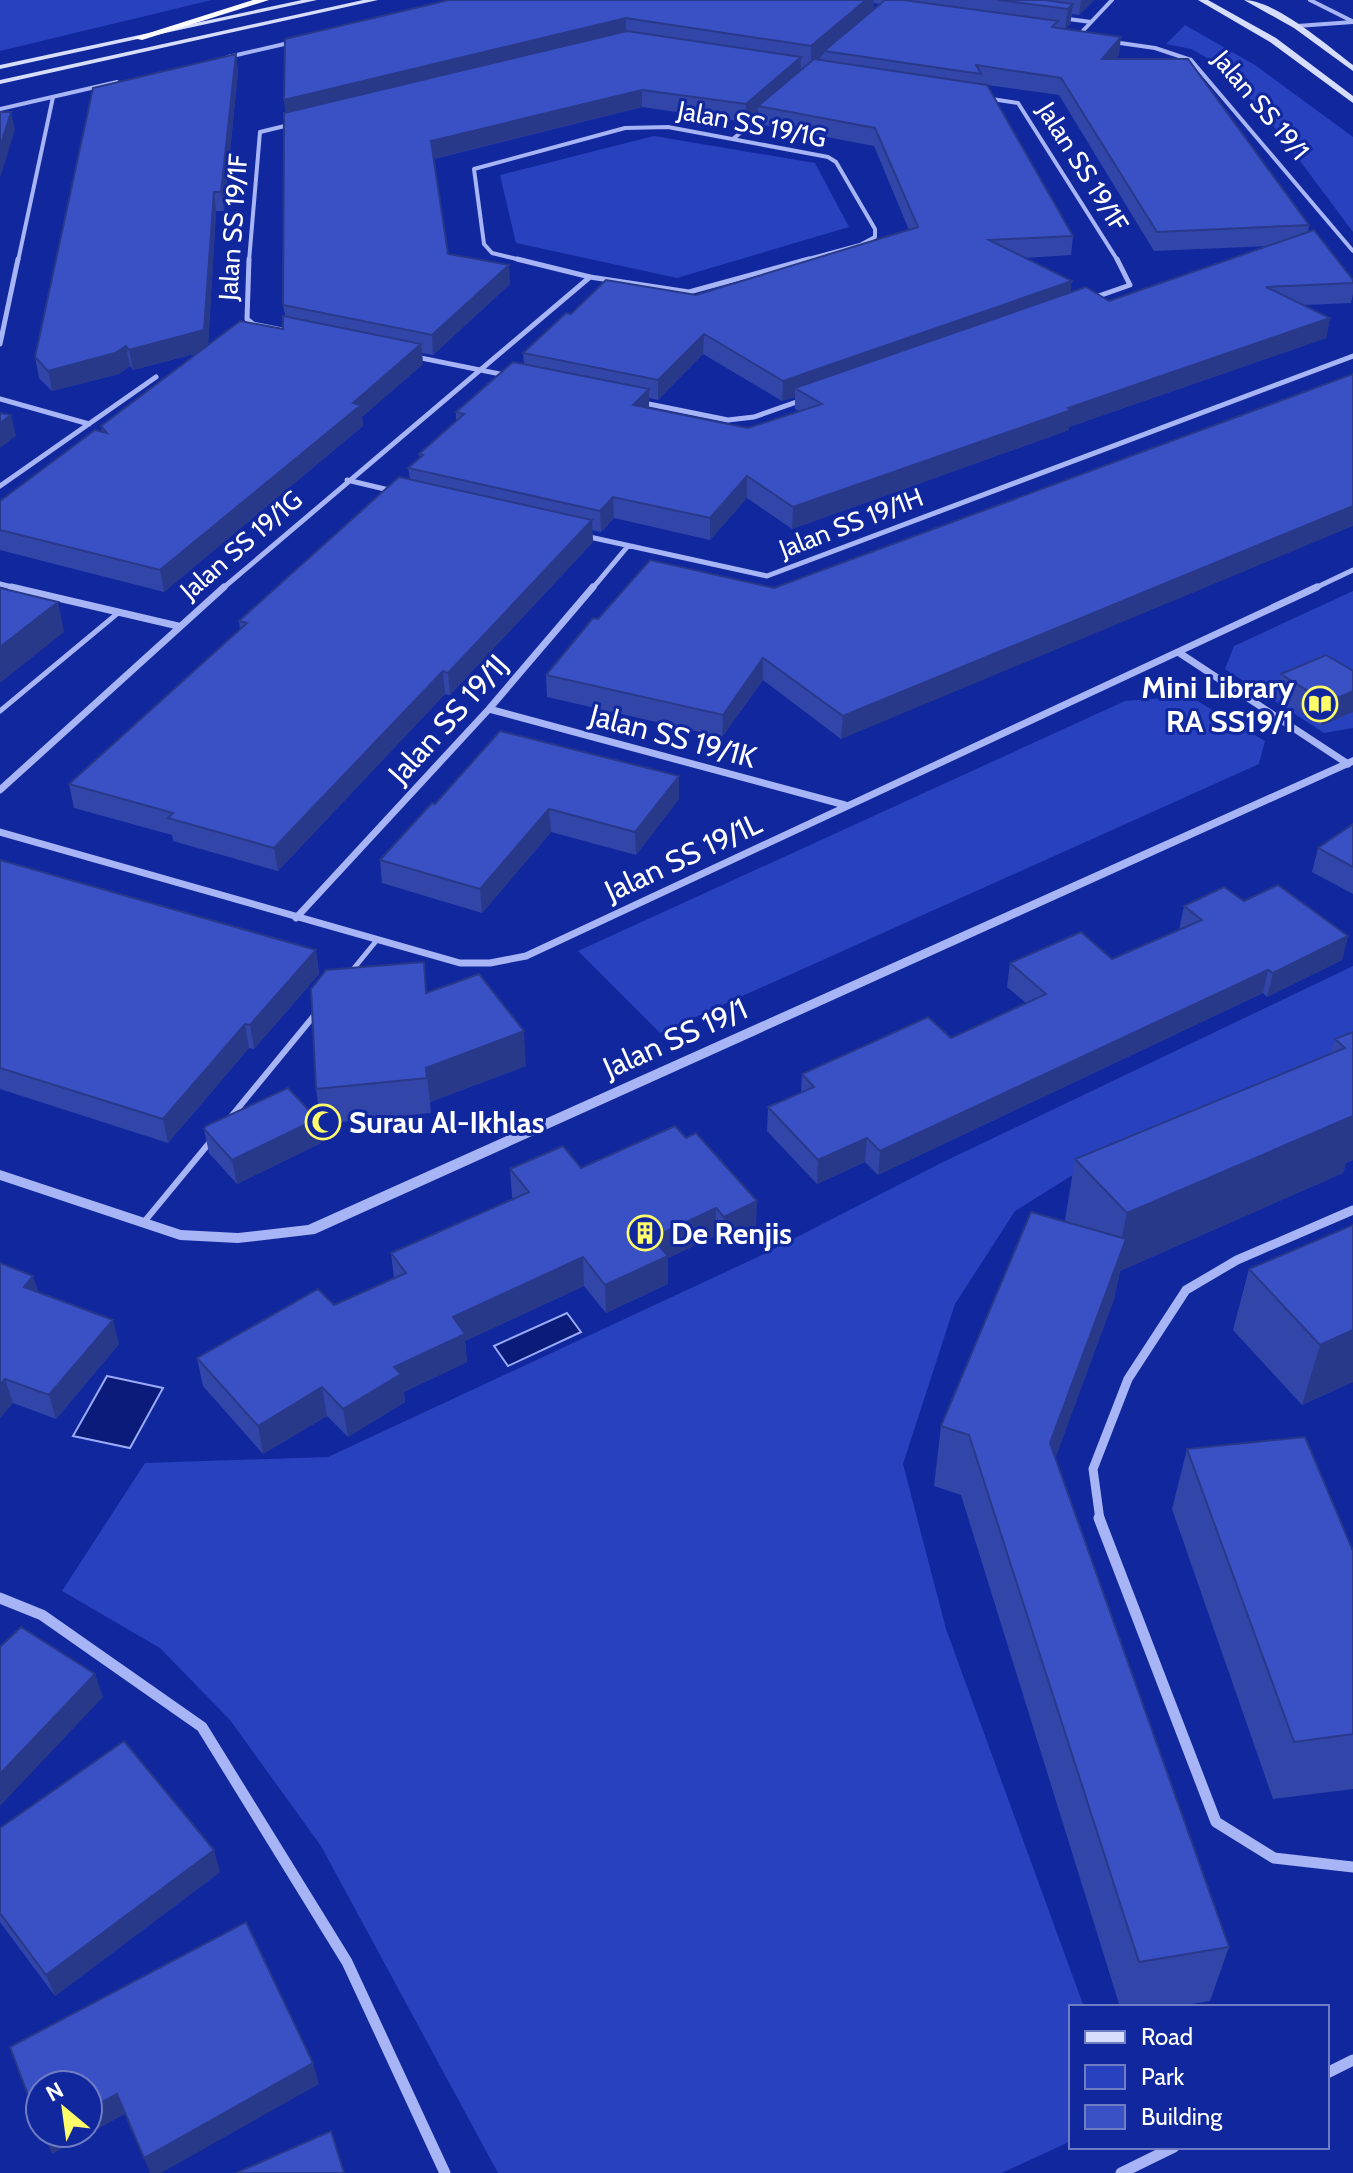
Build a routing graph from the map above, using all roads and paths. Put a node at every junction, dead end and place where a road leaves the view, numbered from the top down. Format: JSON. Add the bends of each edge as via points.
{"nodes":[{"id":1,"x":264,"y":0,"type":"edge"},
{"id":2,"x":313,"y":0,"type":"edge"},
{"id":3,"x":374,"y":0,"type":"edge"},
{"id":4,"x":1112,"y":0,"type":"edge"},
{"id":5,"x":1202,"y":0,"type":"edge"},
{"id":6,"x":1248,"y":0,"type":"edge"},
{"id":7,"x":1310,"y":0,"type":"edge"},
{"id":8,"x":1046,"y":16,"type":"edge"},
{"id":9,"x":1091,"y":22,"type":"junction"},
{"id":10,"x":1353,"y":22,"type":"edge"},
{"id":11,"x":1297,"y":26,"type":"junction"},
{"id":12,"x":1063,"y":34,"type":"edge"},
{"id":13,"x":1078,"y":36,"type":"junction"},
{"id":14,"x":138,"y":38,"type":"junction"},
{"id":15,"x":1093,"y":38,"type":"edge"},
{"id":16,"x":1109,"y":41,"type":"edge"},
{"id":17,"x":295,"y":42,"type":"edge"},
{"id":18,"x":218,"y":59,"type":"edge"},
{"id":19,"x":827,"y":60,"type":"edge"},
{"id":20,"x":0,"y":67,"type":"edge"},
{"id":21,"x":1353,"y":69,"type":"edge"},
{"id":22,"x":816,"y":70,"type":"junction"},
{"id":23,"x":125,"y":80,"type":"edge"},
{"id":24,"x":804,"y":80,"type":"edge"},
{"id":25,"x":0,"y":82,"type":"edge"},
{"id":26,"x":53,"y":97,"type":"junction"},
{"id":27,"x":1353,"y":100,"type":"edge"},
{"id":28,"x":0,"y":109,"type":"edge"},
{"id":29,"x":769,"y":109,"type":"edge"},
{"id":30,"x":733,"y":139,"type":"junction"},
{"id":31,"x":1353,"y":251,"type":"edge"},
{"id":32,"x":590,"y":277,"type":"junction"},
{"id":33,"x":0,"y":344,"type":"edge"},
{"id":34,"x":1353,"y":356,"type":"edge"},
{"id":35,"x":476,"y":372,"type":"junction"},
{"id":36,"x":156,"y":377,"type":"dead end"},
{"id":37,"x":0,"y":399,"type":"edge"},
{"id":38,"x":89,"y":424,"type":"junction"},
{"id":39,"x":347,"y":480,"type":"junction"},
{"id":40,"x":0,"y":486,"type":"edge"},
{"id":41,"x":406,"y":494,"type":"edge"},
{"id":42,"x":583,"y":535,"type":"edge"},
{"id":43,"x":628,"y":546,"type":"junction"},
{"id":44,"x":1353,"y":570,"type":"edge"},
{"id":45,"x":0,"y":584,"type":"edge"},
{"id":46,"x":118,"y":613,"type":"junction"},
{"id":47,"x":178,"y":626,"type":"junction"},
{"id":48,"x":1178,"y":652,"type":"junction"},
{"id":49,"x":489,"y":709,"type":"junction"},
{"id":50,"x":0,"y":711,"type":"edge"},
{"id":51,"x":1351,"y":762,"type":"edge"},
{"id":52,"x":0,"y":790,"type":"edge"},
{"id":53,"x":845,"y":805,"type":"junction"},
{"id":54,"x":0,"y":832,"type":"edge"},
{"id":55,"x":296,"y":918,"type":"junction"},
{"id":56,"x":377,"y":940,"type":"junction"},
{"id":57,"x":347,"y":977,"type":"edge"},
{"id":58,"x":326,"y":1002,"type":"edge"},
{"id":59,"x":225,"y":1124,"type":"edge"},
{"id":60,"x":215,"y":1136,"type":"edge"},
{"id":61,"x":0,"y":1175,"type":"edge"},
{"id":62,"x":1353,"y":1210,"type":"edge"},
{"id":63,"x":144,"y":1222,"type":"junction"},
{"id":64,"x":0,"y":1598,"type":"edge"},
{"id":65,"x":1353,"y":1867,"type":"edge"},
{"id":66,"x":1353,"y":2060,"type":"edge"},
{"id":67,"x":1329,"y":2072,"type":"edge"},
{"id":68,"x":1170,"y":2149,"type":"edge"},
{"id":69,"x":445,"y":2173,"type":"edge"},
{"id":70,"x":1121,"y":2173,"type":"edge"}],
"edges":[{"from":1,"to":14,"type":"highway"},
{"from":2,"to":14,"type":"main road"},
{"from":3,"to":25,"type":"main road"},
{"from":4,"to":9,"type":"street"},
{"from":5,"to":27,"type":"main road","via":[[1273,40]]},
{"from":6,"to":11,"type":"main road"},
{"from":7,"to":10,"type":"street"},
{"from":8,"to":9,"type":"street"},
{"from":9,"to":13,"type":"street"},
{"from":10,"to":11,"type":"street"},
{"from":11,"to":21,"type":"main road"},
{"from":12,"to":13,"type":"street"},
{"from":13,"to":15,"type":"street"},
{"from":14,"to":20,"type":"main road"},
{"from":16,"to":31,"type":"street","name":"Jalan SS 19/1","via":[[1191,60]]},
{"from":17,"to":18,"type":"street"},
{"from":19,"to":22,"type":"street"},
{"from":22,"to":24,"type":"street"},
{"from":22,"to":35,"type":"street","name":"Jalan SS 19/1F","via":[[627,43],[260,132],[247,319]]},
{"from":22,"to":35,"type":"street","name":"Jalan SS 19/1F","via":[[1018,103],[1130,285],[754,417],[728,420]]},
{"from":23,"to":26,"type":"street"},
{"from":26,"to":28,"type":"street"},
{"from":26,"to":33,"type":"street"},
{"from":29,"to":30,"type":"street"},
{"from":30,"to":32,"type":"street","name":"Jalan SS 19/1G","via":[[668,127],[625,128],[474,169],[484,244],[492,253]]},
{"from":30,"to":32,"type":"street","name":"Jalan SS 19/1G","via":[[836,162],[875,237],[689,292]]},
{"from":32,"to":35,"type":"street","name":"Jalan SS 19/1G"},
{"from":34,"to":43,"type":"street","name":"Jalan SS 19/1H","via":[[767,576]]},
{"from":35,"to":39,"type":"street","name":"Jalan SS 19/1G"},
{"from":36,"to":38,"type":"street"},
{"from":37,"to":38,"type":"street"},
{"from":38,"to":40,"type":"street"},
{"from":39,"to":41,"type":"street"},
{"from":39,"to":47,"type":"street","name":"Jalan SS 19/1G"},
{"from":42,"to":43,"type":"street","name":"Jalan SS 19/1H"},
{"from":43,"to":49,"type":"street","name":"Jalan SS 19/1J"},
{"from":44,"to":48,"type":"street","name":"Jalan SS 19/1L"},
{"from":45,"to":46,"type":"street"},
{"from":46,"to":47,"type":"street"},
{"from":46,"to":50,"type":"lane"},
{"from":47,"to":52,"type":"street","name":"Jalan SS 19/1G"},
{"from":48,"to":51,"type":"street"},
{"from":48,"to":53,"type":"street","name":"Jalan SS 19/1L"},
{"from":49,"to":53,"type":"street","name":"Jalan SS 19/1K"},
{"from":49,"to":55,"type":"street","name":"Jalan SS 19/1J"},
{"from":51,"to":63,"type":"street","name":"Jalan SS 19/1","via":[[310,1230],[238,1238],[180,1235]]},
{"from":53,"to":56,"type":"street","name":"Jalan SS 19/1L","via":[[526,956],[460,963]]},
{"from":54,"to":55,"type":"street","name":"Jalan SS 19/1L"},
{"from":55,"to":56,"type":"street","name":"Jalan SS 19/1L"},
{"from":56,"to":57,"type":"lane"},
{"from":58,"to":59,"type":"lane"},
{"from":60,"to":63,"type":"lane"},
{"from":61,"to":63,"type":"street","name":"Jalan SS 19/1"},
{"from":62,"to":65,"type":"street","via":[[1237,1260],[1186,1290],[1128,1379],[1093,1469],[1099,1518],[1216,1822],[1274,1858]]},
{"from":64,"to":69,"type":"street","via":[[42,1615],[202,1727],[347,1962]]},
{"from":66,"to":67,"type":"street"},
{"from":68,"to":70,"type":"street"}]}
